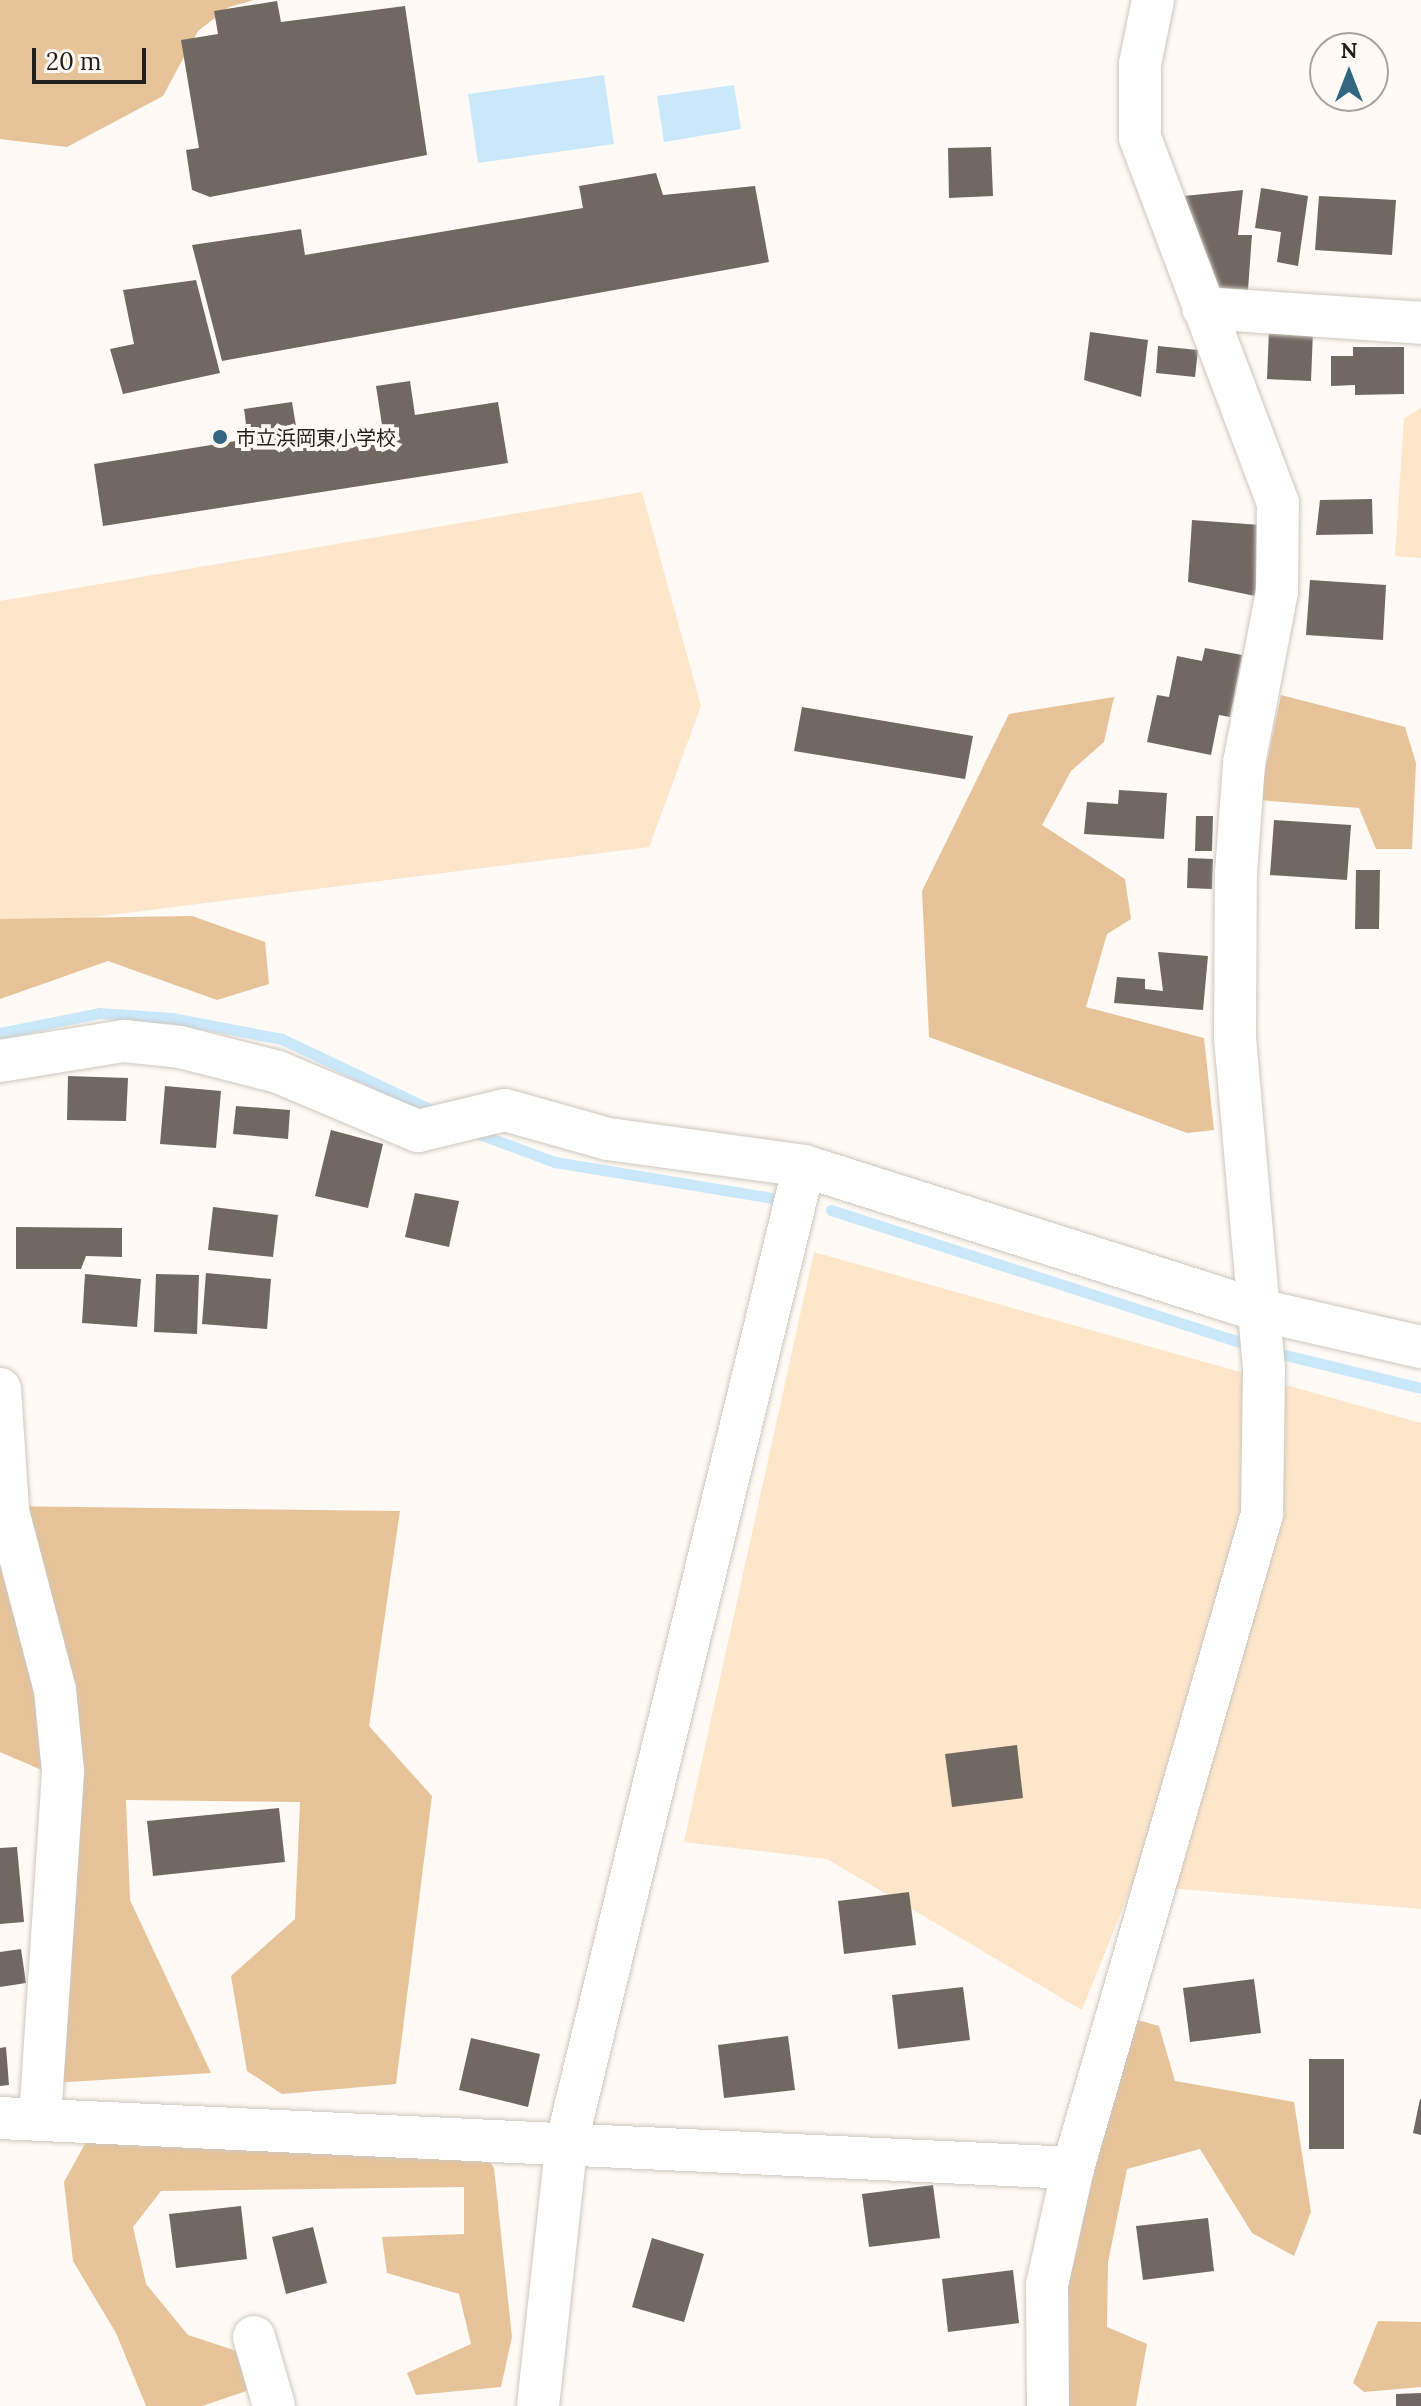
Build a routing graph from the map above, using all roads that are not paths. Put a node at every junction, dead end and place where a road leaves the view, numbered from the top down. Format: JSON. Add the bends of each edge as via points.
{"nodes":[{"id":1,"x":1153,"y":0,"type":"edge"},
{"id":2,"x":1203,"y":308,"type":"junction"},
{"id":3,"x":1421,"y":323,"type":"edge"},
{"id":4,"x":0,"y":1061,"type":"edge"},
{"id":5,"x":804,"y":1166,"type":"junction"},
{"id":6,"x":1261,"y":1338,"type":"junction"},
{"id":7,"x":1421,"y":1347,"type":"edge"},
{"id":8,"x":0,"y":1389,"type":"edge"},
{"id":9,"x":20,"y":2118,"type":"edge"},
{"id":10,"x":567,"y":2141,"type":"junction"},
{"id":11,"x":1073,"y":2168,"type":"junction"},
{"id":12,"x":254,"y":2337,"type":"dead end"},
{"id":13,"x":274,"y":2406,"type":"edge"},
{"id":14,"x":538,"y":2406,"type":"edge"},
{"id":15,"x":1048,"y":2406,"type":"edge"}],
"edges":[{"from":1,"to":2,"type":"street","via":[[1140,64],[1140,138]]},
{"from":2,"to":3,"type":"street"},
{"from":2,"to":6,"type":"street","via":[[1279,516],[1277,592],[1244,763],[1236,873],[1237,1065]]},
{"from":4,"to":5,"type":"street","via":[[124,1041],[180,1047],[278,1072],[418,1131],[505,1110],[608,1139]]},
{"from":5,"to":6,"type":"street"},
{"from":5,"to":10,"type":"street"},
{"from":6,"to":7,"type":"street"},
{"from":6,"to":11,"type":"street","via":[[1262,1514]]},
{"from":8,"to":9,"type":"street","via":[[8,1511],[55,1690],[63,1772]]},
{"from":9,"to":10,"type":"street"},
{"from":10,"to":11,"type":"street"},
{"from":10,"to":14,"type":"street"},
{"from":11,"to":15,"type":"street","via":[[1047,2285]]},
{"from":12,"to":13,"type":"street"}]}
